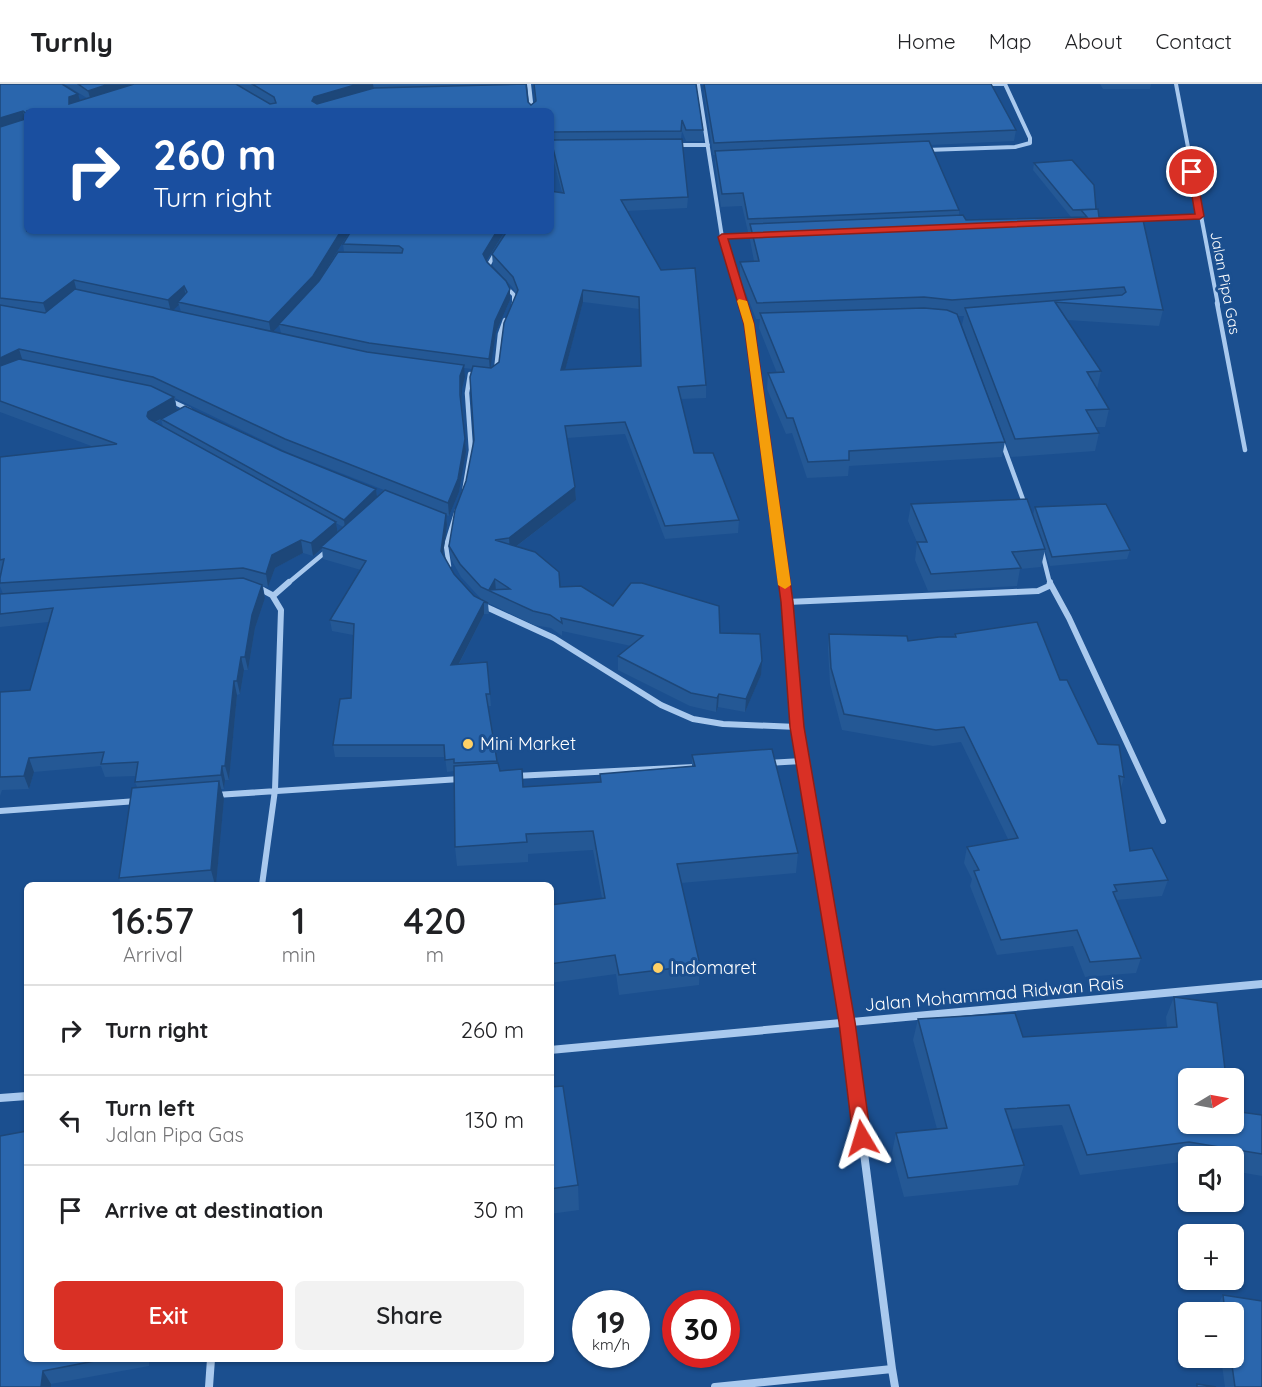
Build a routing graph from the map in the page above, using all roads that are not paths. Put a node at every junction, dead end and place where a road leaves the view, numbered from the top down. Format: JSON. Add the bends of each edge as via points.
{"nodes":[{"id":1,"x":529,"y":84,"type":"edge"},
{"id":2,"x":1004,"y":84,"type":"edge"},
{"id":3,"x":1176,"y":84,"type":"edge"},
{"id":4,"x":974,"y":85,"type":"edge"},
{"id":5,"x":699,"y":87,"type":"edge"},
{"id":6,"x":710,"y":89,"type":"edge"},
{"id":7,"x":518,"y":90,"type":"edge"},
{"id":8,"x":530,"y":90,"type":"junction"},
{"id":9,"x":532,"y":108,"type":"edge"},
{"id":10,"x":665,"y":145,"type":"edge"},
{"id":11,"x":708,"y":145,"type":"junction"},
{"id":12,"x":923,"y":150,"type":"edge"},
{"id":13,"x":721,"y":158,"type":"edge"},
{"id":14,"x":710,"y":159,"type":"junction"},
{"id":15,"x":1200,"y":216,"type":"junction"},
{"id":16,"x":1118,"y":220,"type":"edge"},
{"id":17,"x":767,"y":235,"type":"edge"},
{"id":18,"x":722,"y":237,"type":"junction"},
{"id":19,"x":497,"y":250,"type":"edge"},
{"id":20,"x":496,"y":279,"type":"edge"},
{"id":21,"x":501,"y":283,"type":"edge"},
{"id":22,"x":749,"y":324,"type":"junction"},
{"id":23,"x":760,"y":324,"type":"edge"},
{"id":24,"x":459,"y":372,"type":"edge"},
{"id":25,"x":470,"y":374,"type":"junction"},
{"id":26,"x":479,"y":375,"type":"edge"},
{"id":27,"x":491,"y":376,"type":"edge"},
{"id":28,"x":164,"y":398,"type":"edge"},
{"id":29,"x":187,"y":409,"type":"junction"},
{"id":30,"x":197,"y":413,"type":"edge"},
{"id":31,"x":179,"y":414,"type":"edge"},
{"id":32,"x":998,"y":430,"type":"edge"},
{"id":33,"x":1245,"y":450,"type":"dead end"},
{"id":34,"x":1029,"y":517,"type":"edge"},
{"id":35,"x":338,"y":541,"type":"edge"},
{"id":36,"x":1041,"y":550,"type":"edge"},
{"id":37,"x":453,"y":574,"type":"edge"},
{"id":38,"x":1050,"y":583,"type":"junction"},
{"id":39,"x":246,"y":586,"type":"edge"},
{"id":40,"x":273,"y":596,"type":"junction"},
{"id":41,"x":787,"y":602,"type":"junction"},
{"id":42,"x":479,"y":604,"type":"edge"},
{"id":43,"x":797,"y":727,"type":"junction"},
{"id":44,"x":802,"y":761,"type":"junction"},
{"id":45,"x":755,"y":764,"type":"edge"},
{"id":46,"x":708,"y":766,"type":"edge"},
{"id":47,"x":507,"y":776,"type":"edge"},
{"id":48,"x":472,"y":778,"type":"edge"},
{"id":49,"x":275,"y":790,"type":"junction"},
{"id":50,"x":207,"y":796,"type":"edge"},
{"id":51,"x":149,"y":800,"type":"edge"},
{"id":52,"x":0,"y":811,"type":"edge"},
{"id":53,"x":1163,"y":821,"type":"dead end"},
{"id":54,"x":262,"y":882,"type":"edge"},
{"id":55,"x":1262,"y":984,"type":"edge"},
{"id":56,"x":847,"y":1022,"type":"junction"},
{"id":57,"x":554,"y":1050,"type":"edge"},
{"id":58,"x":24,"y":1096,"type":"edge"},
{"id":59,"x":0,"y":1098,"type":"edge"},
{"id":60,"x":211,"y":1362,"type":"edge"},
{"id":61,"x":892,"y":1369,"type":"junction"},
{"id":62,"x":208,"y":1387,"type":"edge"},
{"id":63,"x":715,"y":1387,"type":"edge"},
{"id":64,"x":895,"y":1387,"type":"edge"}],
"edges":[{"from":1,"to":8,"type":"street"},
{"from":2,"to":4,"type":"street"},
{"from":2,"to":12,"type":"street","via":[[1030,143],[1015,147]]},
{"from":3,"to":15,"type":"street","name":"Jalan Pipa Gas"},
{"from":5,"to":6,"type":"street"},
{"from":5,"to":11,"type":"street"},
{"from":7,"to":8,"type":"street"},
{"from":8,"to":9,"type":"street"},
{"from":10,"to":11,"type":"street"},
{"from":11,"to":14,"type":"street"},
{"from":13,"to":14,"type":"street"},
{"from":14,"to":18,"type":"street"},
{"from":15,"to":16,"type":"street"},
{"from":15,"to":33,"type":"street","name":"Jalan Pipa Gas"},
{"from":17,"to":18,"type":"street"},
{"from":18,"to":22,"type":"street"},
{"from":19,"to":20,"type":"street","via":[[488,266]]},
{"from":21,"to":27,"type":"street","via":[[512,291],[515,301],[500,334],[496,372]]},
{"from":22,"to":23,"type":"street"},
{"from":22,"to":41,"type":"street"},
{"from":24,"to":25,"type":"street"},
{"from":25,"to":26,"type":"street"},
{"from":25,"to":37,"type":"street","via":[[466,406],[471,452],[447,546],[446,560]]},
{"from":28,"to":29,"type":"street"},
{"from":29,"to":30,"type":"street"},
{"from":29,"to":31,"type":"street"},
{"from":32,"to":34,"type":"street"},
{"from":35,"to":40,"type":"street"},
{"from":36,"to":38,"type":"street"},
{"from":38,"to":41,"type":"street","via":[[1046,588],[1025,593]]},
{"from":38,"to":53,"type":"street"},
{"from":39,"to":40,"type":"street","via":[[264,589]]},
{"from":40,"to":49,"type":"street","via":[[281,610]]},
{"from":41,"to":43,"type":"street"},
{"from":42,"to":43,"type":"street","via":[[554,638],[685,716],[723,724]]},
{"from":43,"to":44,"type":"street"},
{"from":44,"to":45,"type":"street"},
{"from":44,"to":56,"type":"street"},
{"from":46,"to":47,"type":"street"},
{"from":48,"to":49,"type":"street"},
{"from":49,"to":50,"type":"street"},
{"from":49,"to":54,"type":"street"},
{"from":51,"to":52,"type":"street"},
{"from":55,"to":56,"type":"street","name":"Jalan Mohammad Ridwan Rais"},
{"from":56,"to":57,"type":"street","name":"Jalan Mohammad Ridwan Rais"},
{"from":56,"to":61,"type":"street"},
{"from":58,"to":59,"type":"street"},
{"from":60,"to":62,"type":"street"},
{"from":61,"to":63,"type":"street"},
{"from":61,"to":64,"type":"street"}]}
